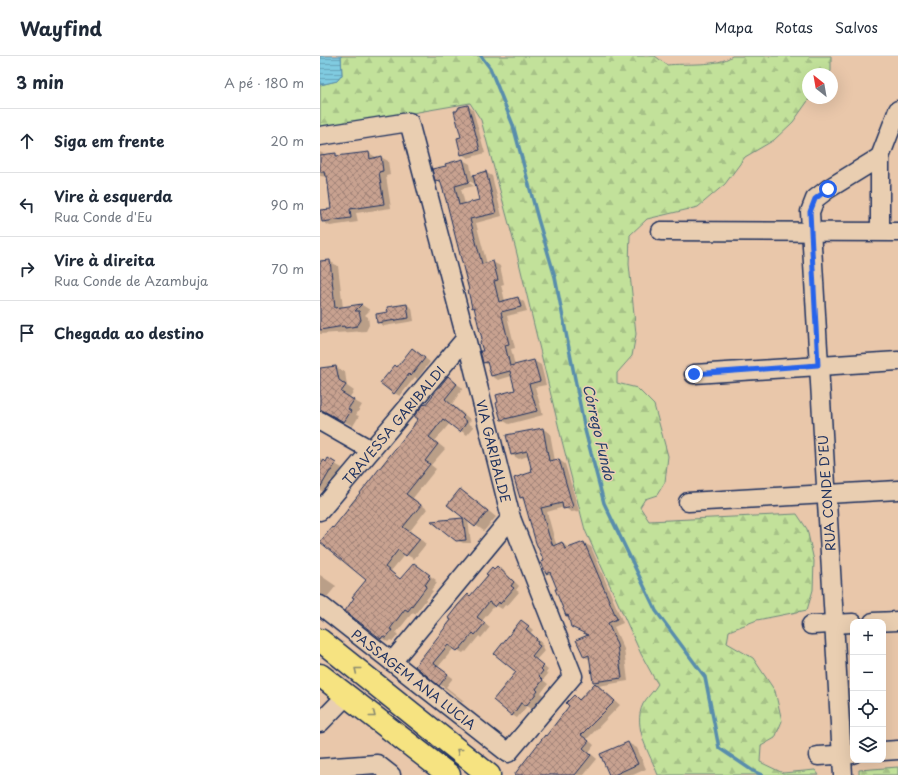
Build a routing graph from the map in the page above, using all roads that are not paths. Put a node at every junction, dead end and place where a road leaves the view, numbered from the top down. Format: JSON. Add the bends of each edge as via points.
{"nodes":[{"id":1,"x":898,"y":110,"type":"edge"},
{"id":2,"x":320,"y":136,"type":"edge"},
{"id":3,"x":880,"y":157,"type":"junction"},
{"id":4,"x":880,"y":226,"type":"dead end"},
{"id":5,"x":661,"y":231,"type":"dead end"},
{"id":6,"x":811,"y":231,"type":"junction"},
{"id":7,"x":898,"y":232,"type":"edge"},
{"id":8,"x":466,"y":338,"type":"junction"},
{"id":9,"x":898,"y":361,"type":"edge"},
{"id":10,"x":818,"y":365,"type":"junction"},
{"id":11,"x":694,"y":374,"type":"dead end"},
{"id":12,"x":320,"y":421,"type":"edge"},
{"id":13,"x":371,"y":450,"type":"junction"},
{"id":14,"x":898,"y":490,"type":"edge"},
{"id":15,"x":826,"y":495,"type":"junction"},
{"id":16,"x":688,"y":502,"type":"dead end"},
{"id":17,"x":320,"y":511,"type":"edge"},
{"id":18,"x":511,"y":518,"type":"junction"},
{"id":19,"x":320,"y":605,"type":"edge"},
{"id":20,"x":886,"y":621,"type":"edge"},
{"id":21,"x":898,"y":621,"type":"edge"},
{"id":22,"x":850,"y":623,"type":"edge"},
{"id":23,"x":834,"y":624,"type":"junction"},
{"id":24,"x":811,"y":625,"type":"dead end"},
{"id":25,"x":320,"y":640,"type":"edge"},
{"id":26,"x":392,"y":662,"type":"junction"},
{"id":27,"x":320,"y":675,"type":"edge"},
{"id":28,"x":347,"y":695,"type":"junction"},
{"id":29,"x":320,"y":722,"type":"edge"},
{"id":30,"x":898,"y":750,"type":"edge"},
{"id":31,"x":508,"y":752,"type":"joint"},
{"id":32,"x":886,"y":752,"type":"edge"},
{"id":33,"x":847,"y":754,"type":"edge"},
{"id":34,"x":818,"y":756,"type":"dead end"},
{"id":35,"x":320,"y":768,"type":"edge"},
{"id":36,"x":391,"y":775,"type":"edge"},
{"id":37,"x":449,"y":775,"type":"edge"},
{"id":38,"x":489,"y":775,"type":"edge"},
{"id":39,"x":843,"y":775,"type":"edge"}],
"edges":[{"from":1,"to":3,"type":"street"},
{"from":2,"to":8,"type":"street","name":"VIA GARIBALDE","via":[[409,122]]},
{"from":3,"to":4,"type":"street"},
{"from":3,"to":6,"type":"street","name":"RUA CONDE D'EU","via":[[815,199],[810,212]]},
{"from":5,"to":6,"type":"street"},
{"from":6,"to":7,"type":"street"},
{"from":6,"to":10,"type":"street","name":"RUA CONDE D'EU"},
{"from":8,"to":13,"type":"street","name":"TRAVESSA GARIBALDI"},
{"from":8,"to":18,"type":"street","name":"VIA GARIBALDE"},
{"from":9,"to":10,"type":"street"},
{"from":10,"to":11,"type":"street"},
{"from":10,"to":15,"type":"street","name":"RUA CONDE D'EU"},
{"from":12,"to":13,"type":"street"},
{"from":13,"to":17,"type":"street","name":"TRAVESSA GARIBALDI"},
{"from":14,"to":15,"type":"street"},
{"from":15,"to":16,"type":"street"},
{"from":15,"to":23,"type":"street","name":"RUA CONDE D'EU"},
{"from":18,"to":26,"type":"street"},
{"from":18,"to":31,"type":"street","name":"VIA GARIBALDE","via":[[573,676]]},
{"from":19,"to":26,"type":"street","name":"PASSAGEM ANA LUCIA"},
{"from":20,"to":21,"type":"street"},
{"from":22,"to":23,"type":"street"},
{"from":23,"to":24,"type":"street"},
{"from":23,"to":33,"type":"street","name":"RUA CONDE D'EU"},
{"from":38,"to":25,"type":"main road","one_way":true},
{"from":26,"to":31,"type":"street","name":"PASSAGEM ANA LUCIA"},
{"from":27,"to":28,"type":"main road"},
{"from":28,"to":29,"type":"street"},
{"from":28,"to":37,"type":"main road","one_way":true},
{"from":30,"to":32,"type":"street"},
{"from":33,"to":34,"type":"street"},
{"from":33,"to":39,"type":"street","name":"RUA CONDE D'EU"},
{"from":35,"to":36,"type":"street","via":[[377,764]]}]}
